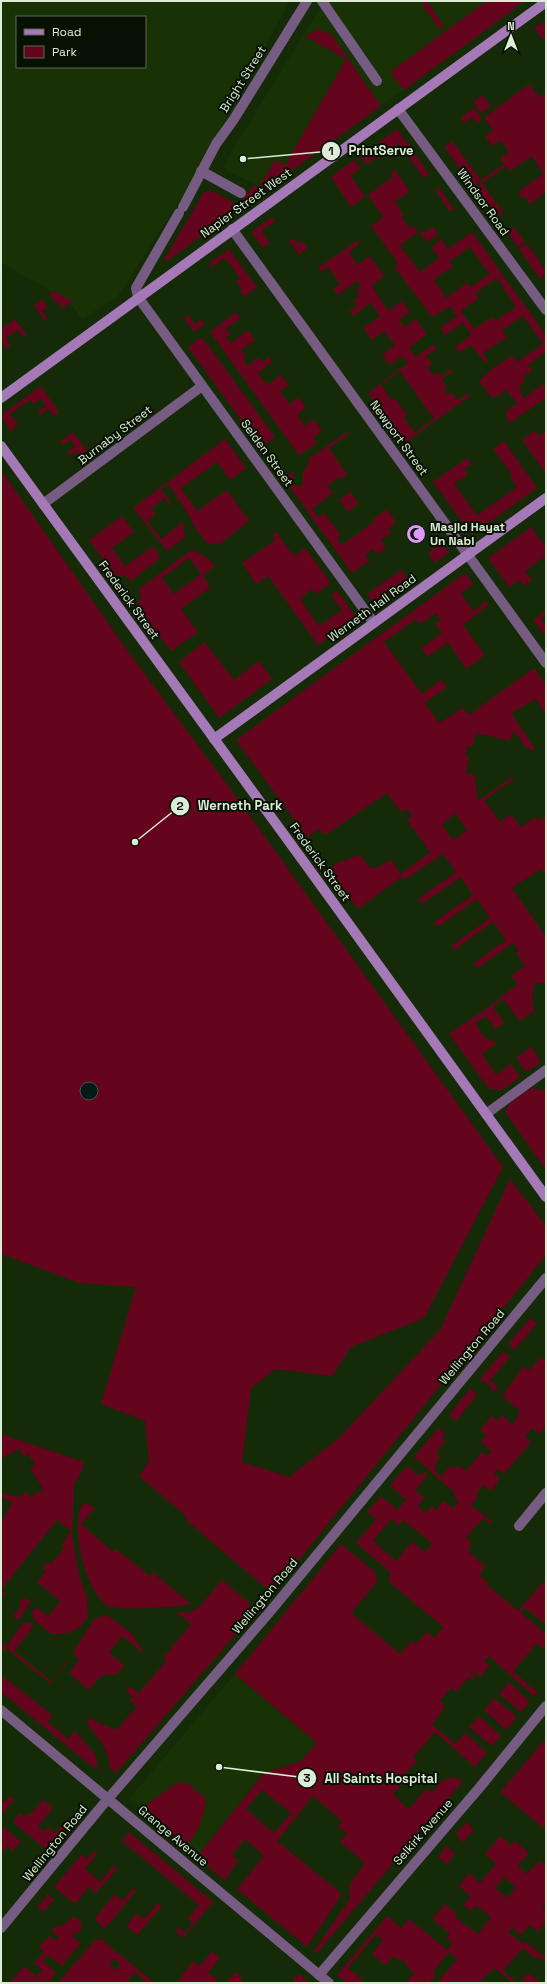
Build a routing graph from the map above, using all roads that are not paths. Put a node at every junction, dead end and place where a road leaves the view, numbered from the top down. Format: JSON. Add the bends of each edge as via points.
{"nodes":[{"id":1,"x":307,"y":1,"type":"edge"},
{"id":2,"x":322,"y":1,"type":"edge"},
{"id":3,"x":546,"y":2,"type":"edge"},
{"id":4,"x":377,"y":81,"type":"dead end"},
{"id":5,"x":398,"y":109,"type":"junction"},
{"id":6,"x":201,"y":171,"type":"junction"},
{"id":7,"x":241,"y":193,"type":"dead end"},
{"id":8,"x":232,"y":229,"type":"junction"},
{"id":9,"x":138,"y":298,"type":"junction"},
{"id":10,"x":546,"y":310,"type":"edge"},
{"id":11,"x":202,"y":386,"type":"junction"},
{"id":12,"x":1,"y":398,"type":"edge"},
{"id":13,"x":1,"y":446,"type":"edge"},
{"id":14,"x":546,"y":498,"type":"edge"},
{"id":15,"x":43,"y":504,"type":"junction"},
{"id":16,"x":468,"y":554,"type":"junction"},
{"id":17,"x":374,"y":623,"type":"junction"},
{"id":18,"x":546,"y":663,"type":"edge"},
{"id":19,"x":214,"y":739,"type":"junction"},
{"id":20,"x":544,"y":1075,"type":"edge"},
{"id":21,"x":486,"y":1114,"type":"junction"},
{"id":22,"x":546,"y":1197,"type":"edge"},
{"id":23,"x":546,"y":1278,"type":"edge"},
{"id":24,"x":546,"y":1493,"type":"edge"},
{"id":25,"x":519,"y":1526,"type":"dead end"},
{"id":26,"x":546,"y":1706,"type":"edge"},
{"id":27,"x":1,"y":1710,"type":"edge"},
{"id":28,"x":108,"y":1799,"type":"junction"},
{"id":29,"x":3,"y":1921,"type":"edge"},
{"id":30,"x":319,"y":1975,"type":"junction"},
{"id":31,"x":329,"y":1983,"type":"edge"}],
"edges":[{"from":1,"to":6,"type":"street","name":"Bright Street"},
{"from":2,"to":4,"type":"street"},
{"from":3,"to":5,"type":"street","name":"Napier Street West"},
{"from":5,"to":8,"type":"street","name":"Napier Street West"},
{"from":5,"to":10,"type":"street","name":"Windsor Road"},
{"from":6,"to":7,"type":"street"},
{"from":6,"to":9,"type":"street","name":"Bright Street","via":[[136,288]]},
{"from":8,"to":9,"type":"street","name":"Napier Street West"},
{"from":8,"to":16,"type":"street","name":"Newport Street"},
{"from":9,"to":11,"type":"street","name":"Selden Street"},
{"from":9,"to":12,"type":"street","name":"Napier Street West"},
{"from":11,"to":15,"type":"street","name":"Burnaby Street"},
{"from":11,"to":17,"type":"street","name":"Selden Street"},
{"from":13,"to":15,"type":"street","name":"Frederick Street"},
{"from":14,"to":16,"type":"street","name":"Werneth Hall Road"},
{"from":15,"to":19,"type":"street","name":"Frederick Street"},
{"from":16,"to":17,"type":"street","name":"Werneth Hall Road"},
{"from":16,"to":18,"type":"street","name":"Newport Street"},
{"from":17,"to":19,"type":"street","name":"Werneth Hall Road"},
{"from":19,"to":21,"type":"street","name":"Frederick Street"},
{"from":20,"to":21,"type":"street"},
{"from":21,"to":22,"type":"street","name":"Frederick Street"},
{"from":23,"to":28,"type":"street","name":"Wellington Road","via":[[268,1614]]},
{"from":24,"to":25,"type":"street"},
{"from":26,"to":30,"type":"street","name":"Selkirk Avenue"},
{"from":27,"to":28,"type":"street","name":"Grange Avenue"},
{"from":28,"to":29,"type":"street","name":"Wellington Road"},
{"from":28,"to":30,"type":"street","name":"Grange Avenue"},
{"from":30,"to":31,"type":"street","name":"Grange Avenue"}]}
